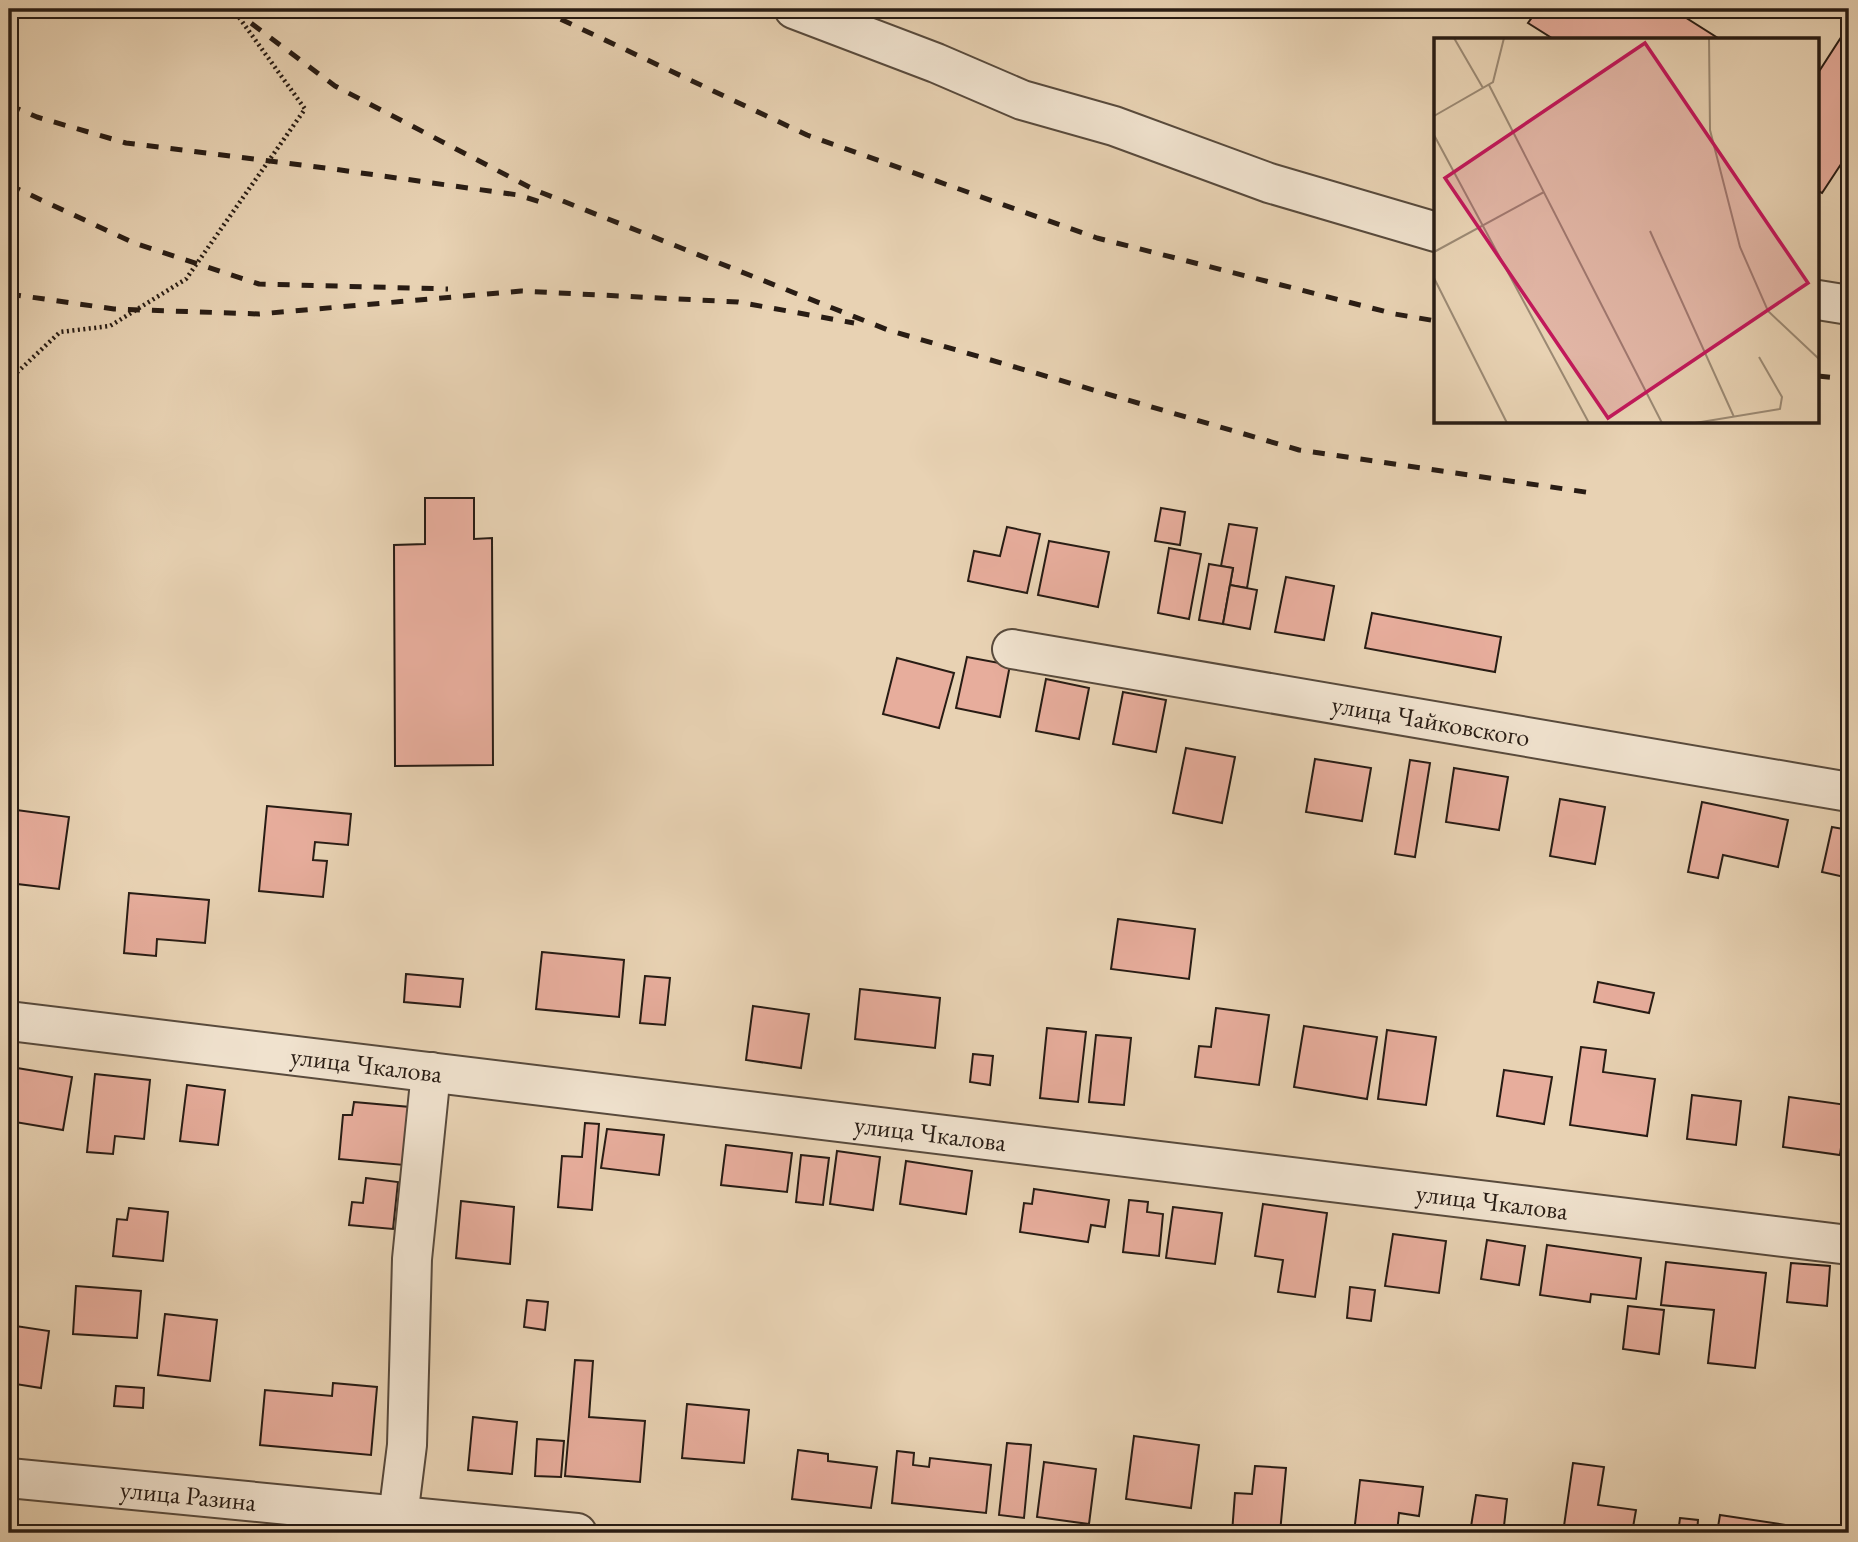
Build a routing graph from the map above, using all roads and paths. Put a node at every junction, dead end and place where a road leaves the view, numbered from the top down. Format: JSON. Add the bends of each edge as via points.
{"nodes":[{"id":1,"x":233,"y":9,"type":"edge"},
{"id":2,"x":794,"y":9,"type":"edge"},
{"id":3,"x":1434,"y":231,"type":"edge"},
{"id":4,"x":1820,"y":300,"type":"edge"},
{"id":5,"x":1849,"y":304,"type":"edge"},
{"id":6,"x":9,"y":380,"type":"edge"},
{"id":7,"x":1012,"y":649,"type":"dead end"},
{"id":8,"x":1849,"y":792,"type":"edge"},
{"id":9,"x":9,"y":1021,"type":"edge"},
{"id":10,"x":431,"y":1072,"type":"junction"},
{"id":11,"x":1849,"y":1245,"type":"edge"},
{"id":12,"x":9,"y":1478,"type":"edge"},
{"id":13,"x":398,"y":1524,"type":"edge"},
{"id":14,"x":577,"y":1533,"type":"edge"}],
"edges":[{"from":1,"to":6,"type":"path","via":[[305,109],[186,279],[110,326],[61,332]]},
{"from":2,"to":3,"type":"street","via":[[1022,100],[1114,126],[1269,183]]},
{"from":4,"to":5,"type":"street"},
{"from":7,"to":8,"type":"street","name":"улица Чайковского"},
{"from":9,"to":10,"type":"street","name":"улица Чкалова"},
{"from":10,"to":11,"type":"street","name":"улица Чкалова"},
{"from":10,"to":13,"type":"street","via":[[412,1259],[407,1445]]},
{"from":12,"to":13,"type":"street","name":"улица Разина"},
{"from":13,"to":14,"type":"street","name":"улица Разина"}]}
